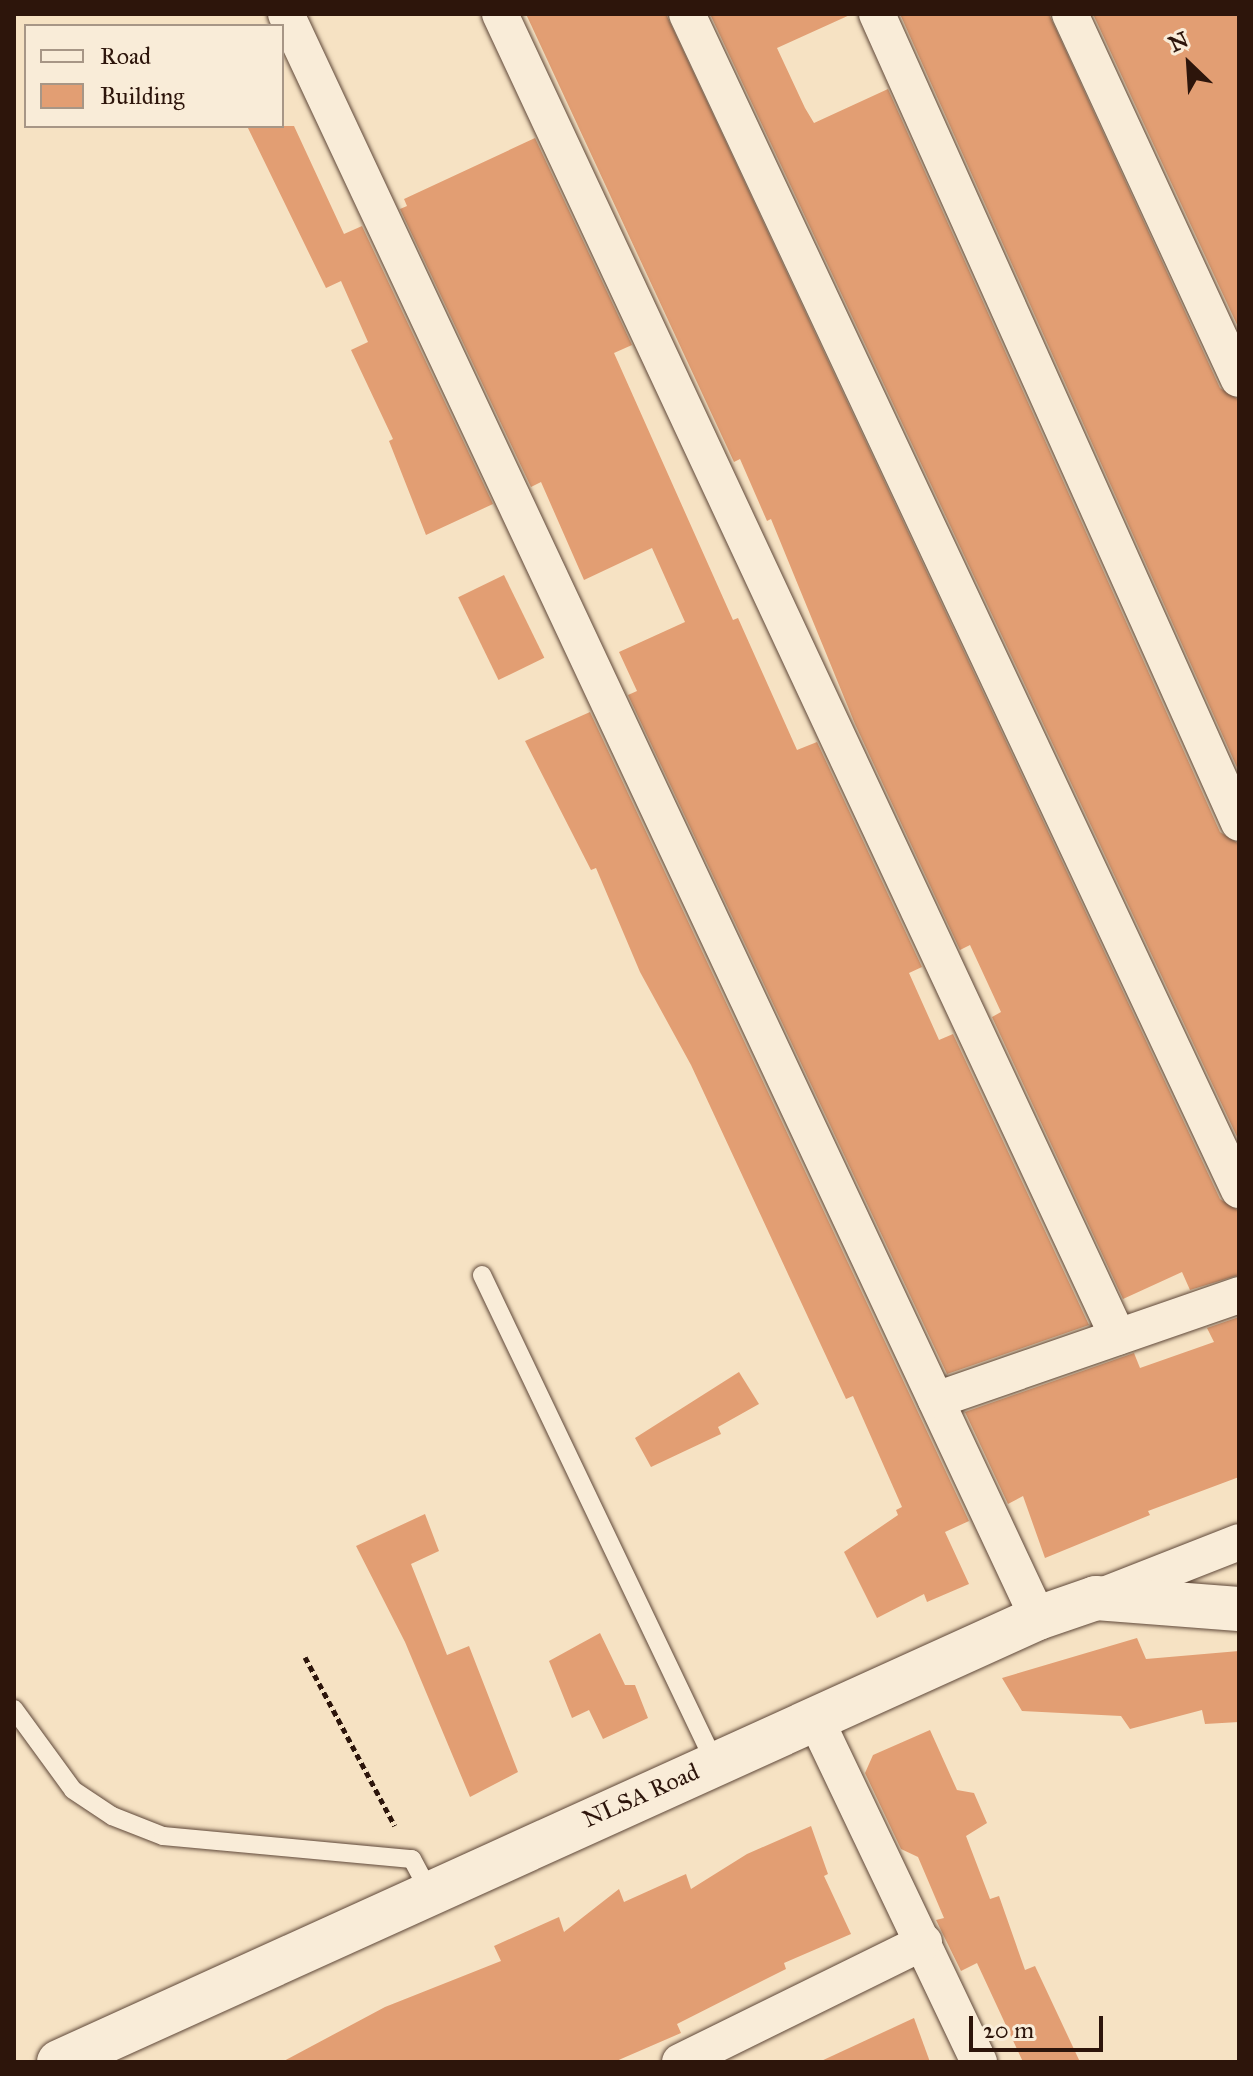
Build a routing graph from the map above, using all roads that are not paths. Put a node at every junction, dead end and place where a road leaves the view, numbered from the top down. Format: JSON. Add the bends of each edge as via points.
{"nodes":[{"id":1,"x":500,"y":14,"type":"edge"},
{"id":2,"x":687,"y":14,"type":"edge"},
{"id":3,"x":877,"y":14,"type":"edge"},
{"id":4,"x":1070,"y":14,"type":"edge"},
{"id":5,"x":294,"y":17,"type":"edge"},
{"id":6,"x":1239,"y":379,"type":"edge"},
{"id":7,"x":1239,"y":823,"type":"edge"},
{"id":8,"x":1239,"y":1190,"type":"edge"},
{"id":9,"x":482,"y":1275,"type":"dead end"},
{"id":10,"x":1239,"y":1295,"type":"edge"},
{"id":11,"x":1118,"y":1337,"type":"junction"},
{"id":12,"x":936,"y":1400,"type":"junction"},
{"id":13,"x":1239,"y":1542,"type":"edge"},
{"id":14,"x":1096,"y":1598,"type":"junction"},
{"id":15,"x":1239,"y":1609,"type":"edge"},
{"id":16,"x":1038,"y":1618,"type":"junction"},
{"id":17,"x":14,"y":1709,"type":"edge"},
{"id":18,"x":815,"y":1718,"type":"junction"},
{"id":19,"x":715,"y":1763,"type":"junction"},
{"id":20,"x":421,"y":1876,"type":"junction"},
{"id":21,"x":924,"y":1942,"type":"junction"},
{"id":22,"x":729,"y":2052,"type":"edge"},
{"id":23,"x":59,"y":2062,"type":"edge"},
{"id":24,"x":680,"y":2062,"type":"edge"},
{"id":25,"x":979,"y":2062,"type":"edge"}],
"edges":[{"from":1,"to":11,"type":"street"},
{"from":2,"to":8,"type":"street"},
{"from":3,"to":7,"type":"street"},
{"from":4,"to":6,"type":"street"},
{"from":5,"to":12,"type":"street"},
{"from":9,"to":19,"type":"lane"},
{"from":10,"to":11,"type":"street"},
{"from":11,"to":12,"type":"street"},
{"from":12,"to":16,"type":"street"},
{"from":13,"to":14,"type":"street"},
{"from":14,"to":15,"type":"main road","name":"NLSA Road"},
{"from":14,"to":16,"type":"main road","name":"NLSA Road"},
{"from":16,"to":18,"type":"main road","name":"NLSA Road"},
{"from":17,"to":20,"type":"lane","via":[[73,1790],[112,1816],[163,1836]]},
{"from":18,"to":19,"type":"main road","name":"NLSA Road"},
{"from":18,"to":21,"type":"street"},
{"from":19,"to":20,"type":"main road","name":"NLSA Road"},
{"from":20,"to":23,"type":"main road","name":"NLSA Road"},
{"from":21,"to":22,"type":"street"},
{"from":21,"to":25,"type":"street"},
{"from":22,"to":24,"type":"street"}]}
